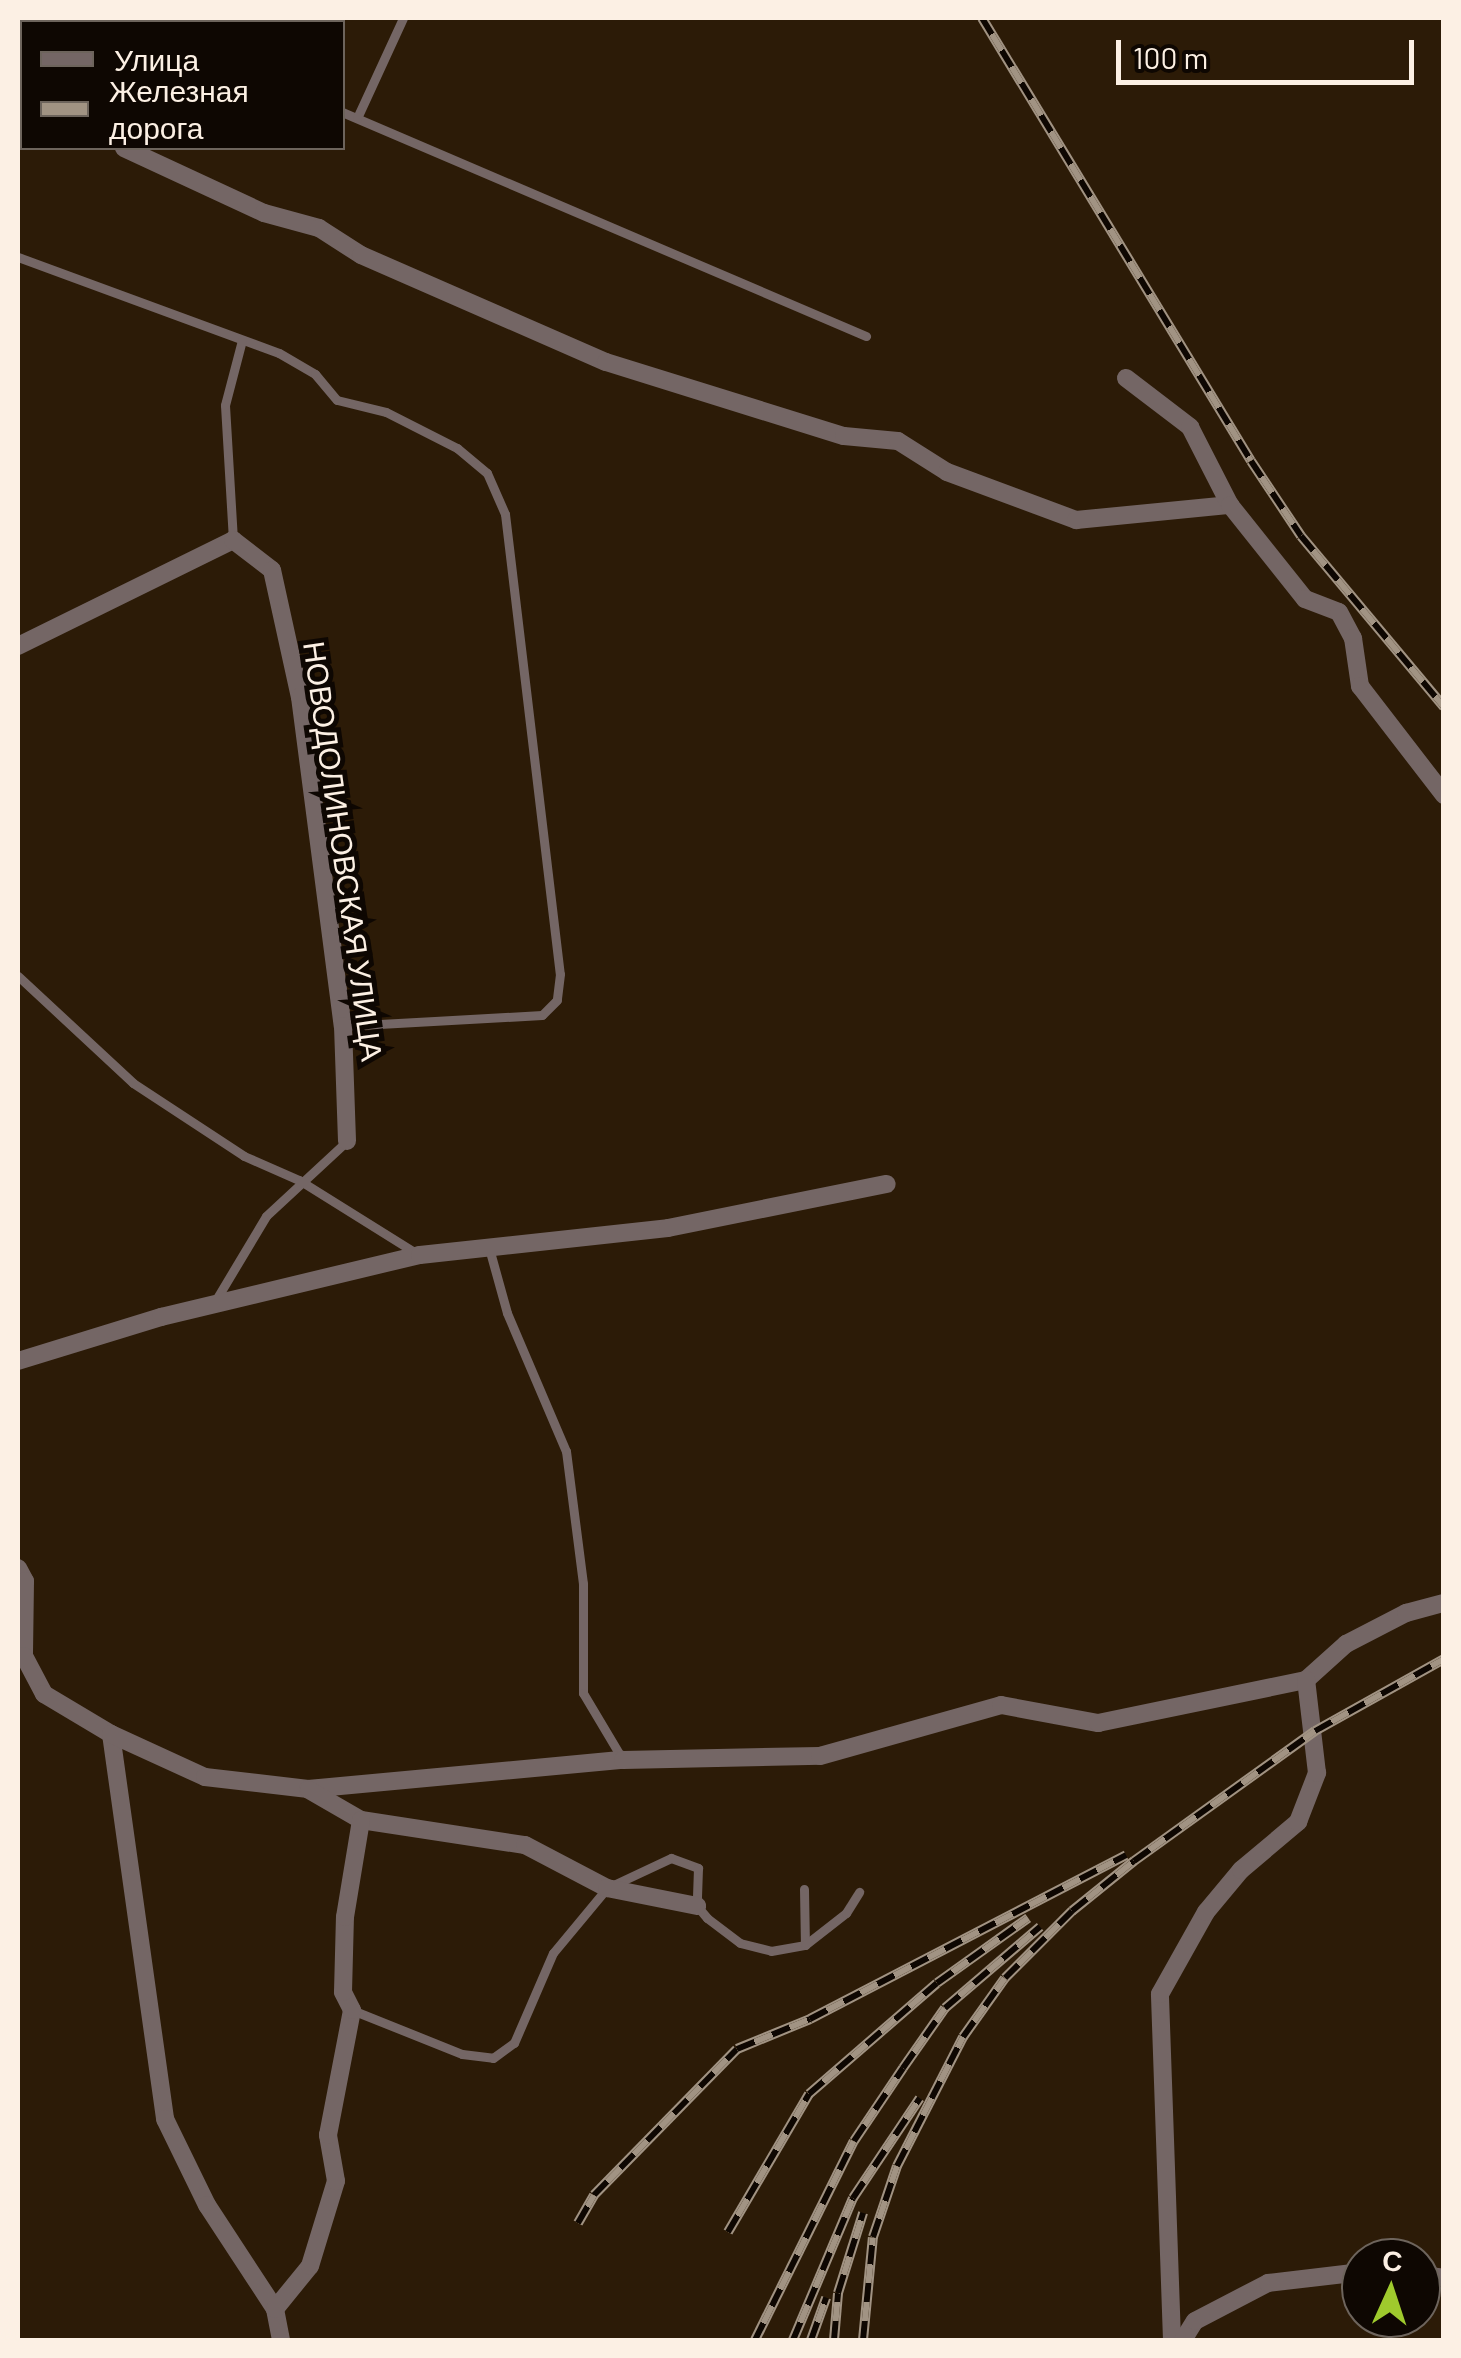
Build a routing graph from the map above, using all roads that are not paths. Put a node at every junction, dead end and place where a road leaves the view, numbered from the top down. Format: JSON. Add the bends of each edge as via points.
{"nodes":[{"id":1,"x":403,"y":18,"type":"edge"},
{"id":2,"x":345,"y":113,"type":"edge"},
{"id":3,"x":358,"y":118,"type":"junction"},
{"id":4,"x":128,"y":150,"type":"edge"},
{"id":5,"x":18,"y":258,"type":"edge"},
{"id":6,"x":866,"y":336,"type":"dead end"},
{"id":7,"x":242,"y":340,"type":"junction"},
{"id":8,"x":1126,"y":378,"type":"dead end"},
{"id":9,"x":1230,"y":505,"type":"junction"},
{"id":10,"x":233,"y":540,"type":"junction"},
{"id":11,"x":18,"y":646,"type":"edge"},
{"id":12,"x":1444,"y":795,"type":"edge"},
{"id":13,"x":18,"y":976,"type":"edge"},
{"id":14,"x":344,"y":1026,"type":"junction"},
{"id":15,"x":347,"y":1141,"type":"joint"},
{"id":16,"x":299,"y":1180,"type":"junction"},
{"id":17,"x":887,"y":1184,"type":"dead end"},
{"id":18,"x":488,"y":1245,"type":"junction"},
{"id":19,"x":420,"y":1255,"type":"junction"},
{"id":20,"x":214,"y":1304,"type":"junction"},
{"id":21,"x":18,"y":1361,"type":"edge"},
{"id":22,"x":18,"y":1568,"type":"edge"},
{"id":23,"x":1444,"y":1603,"type":"edge"},
{"id":24,"x":1306,"y":1680,"type":"junction"},
{"id":25,"x":111,"y":1734,"type":"junction"},
{"id":26,"x":624,"y":1760,"type":"junction"},
{"id":27,"x":308,"y":1789,"type":"junction"},
{"id":28,"x":362,"y":1820,"type":"junction"},
{"id":29,"x":608,"y":1888,"type":"junction"},
{"id":30,"x":804,"y":1889,"type":"dead end"},
{"id":31,"x":859,"y":1892,"type":"dead end"},
{"id":32,"x":697,"y":1906,"type":"junction"},
{"id":33,"x":806,"y":1945,"type":"junction"},
{"id":34,"x":352,"y":2010,"type":"junction"},
{"id":35,"x":1341,"y":2274,"type":"edge"},
{"id":36,"x":275,"y":2309,"type":"junction"},
{"id":37,"x":280,"y":2340,"type":"edge"},
{"id":38,"x":1172,"y":2340,"type":"edge"},
{"id":39,"x":1183,"y":2340,"type":"edge"}],
"edges":[{"from":1,"to":3,"type":"lane"},
{"from":2,"to":3,"type":"lane"},
{"from":3,"to":6,"type":"lane"},
{"from":4,"to":9,"type":"street","via":[[264,214],[319,228],[361,255],[606,362],[844,436],[898,441],[946,472],[1076,520]]},
{"from":5,"to":7,"type":"lane"},
{"from":7,"to":10,"type":"lane","via":[[224,405]]},
{"from":7,"to":14,"type":"lane","via":[[315,374],[337,400],[386,412],[457,448],[487,473],[505,514],[560,974],[557,1000],[542,1015]]},
{"from":8,"to":9,"type":"street","via":[[1190,427]]},
{"from":9,"to":12,"type":"street","via":[[1304,599],[1338,612],[1353,638],[1360,686]]},
{"from":10,"to":11,"type":"street"},
{"from":10,"to":14,"type":"street","name":"НОВОДОЛИНОВСКАЯ УЛИЦА","via":[[272,570],[300,696]]},
{"from":13,"to":16,"type":"lane","via":[[134,1083],[244,1156]]},
{"from":14,"to":15,"type":"street","name":"НОВОДОЛИНОВСКАЯ УЛИЦА"},
{"from":15,"to":16,"type":"lane"},
{"from":16,"to":19,"type":"lane"},
{"from":16,"to":20,"type":"lane","via":[[266,1216]]},
{"from":17,"to":18,"type":"street","via":[[668,1228]]},
{"from":18,"to":19,"type":"street"},
{"from":18,"to":26,"type":"lane","via":[[507,1313],[566,1451],[583,1584],[583,1693]]},
{"from":19,"to":20,"type":"street"},
{"from":20,"to":21,"type":"street"},
{"from":22,"to":25,"type":"street","via":[[25,1581],[24,1656],[44,1694]]},
{"from":23,"to":24,"type":"street","via":[[1346,1644]]},
{"from":24,"to":26,"type":"street","via":[[1098,1723],[1001,1705],[820,1756]]},
{"from":24,"to":38,"type":"street","via":[[1317,1773],[1298,1822],[1241,1870],[1206,1912],[1160,1994]]},
{"from":25,"to":27,"type":"street","via":[[205,1777]]},
{"from":25,"to":36,"type":"street","via":[[165,2119],[207,2205]]},
{"from":26,"to":27,"type":"street"},
{"from":27,"to":28,"type":"street"},
{"from":28,"to":29,"type":"street","via":[[525,1845]]},
{"from":28,"to":34,"type":"street","via":[[345,1917],[343,1992]]},
{"from":29,"to":32,"type":"street"},
{"from":29,"to":32,"type":"lane","via":[[670,1858],[687,1860],[698,1868]]},
{"from":29,"to":34,"type":"lane","via":[[553,1953],[514,2044],[494,2058],[462,2054]]},
{"from":30,"to":33,"type":"lane"},
{"from":31,"to":33,"type":"lane","via":[[846,1913]]},
{"from":32,"to":33,"type":"lane","via":[[740,1943],[771,1951]]},
{"from":34,"to":36,"type":"street","via":[[328,2135],[336,2181],[310,2266]]},
{"from":35,"to":39,"type":"street","via":[[1268,2283],[1194,2321]]},
{"from":36,"to":37,"type":"street"}]}
